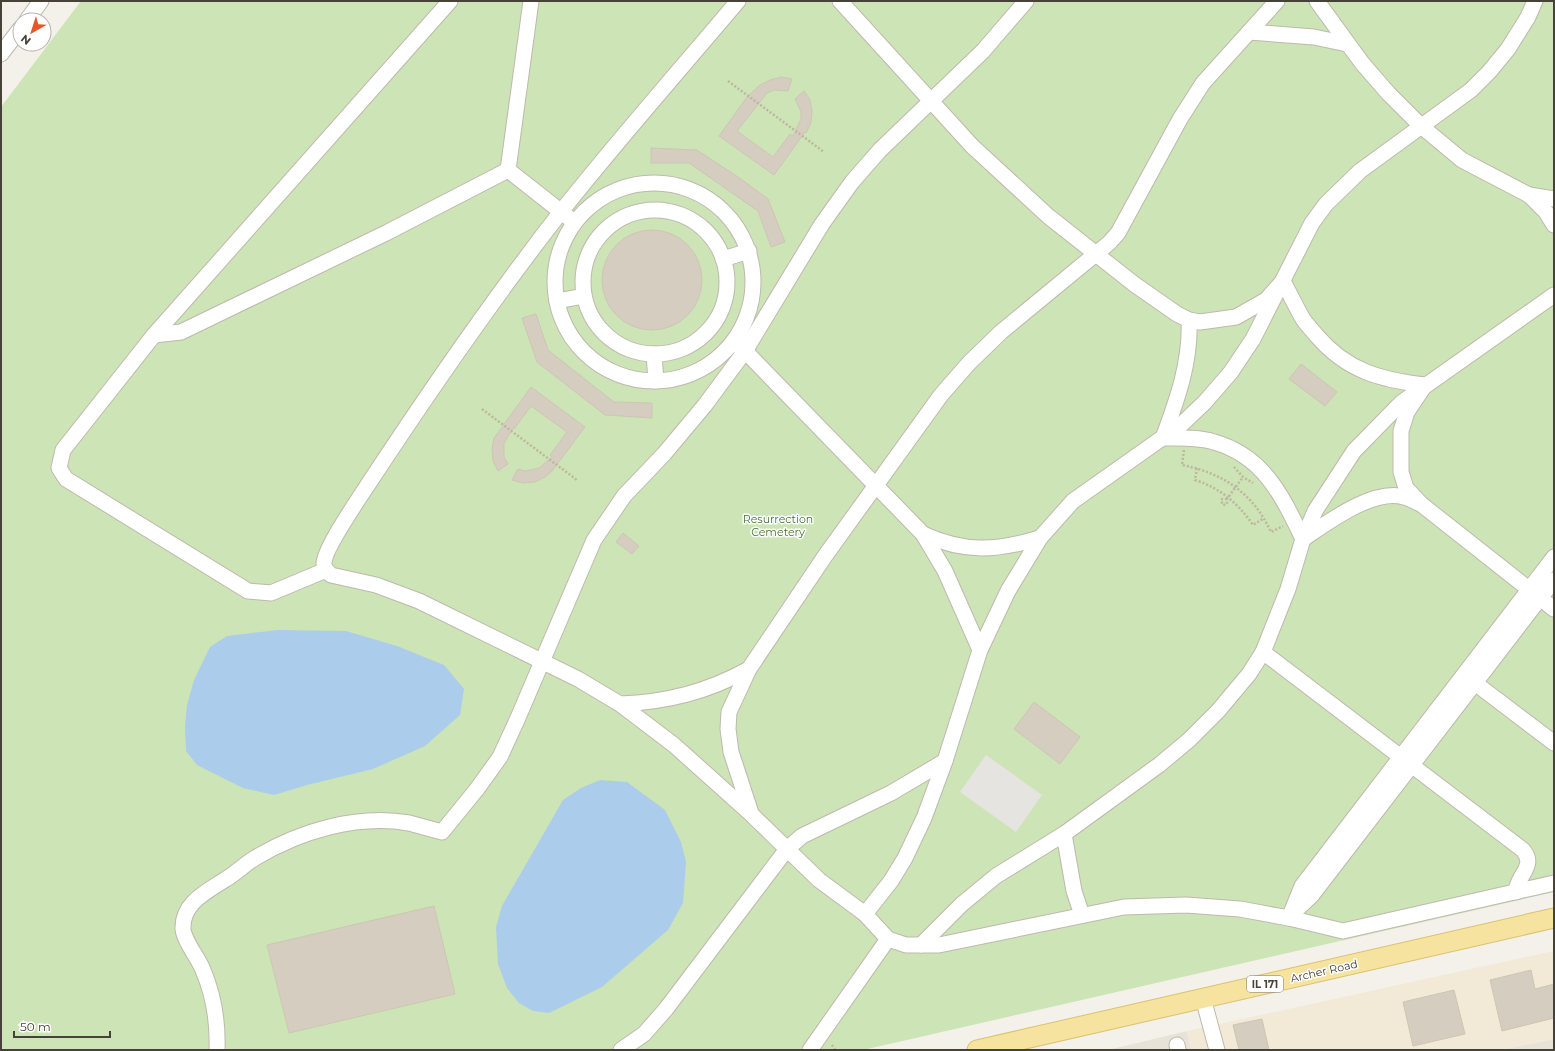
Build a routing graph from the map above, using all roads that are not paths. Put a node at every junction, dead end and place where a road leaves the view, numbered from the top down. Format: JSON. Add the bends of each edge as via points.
{"nodes":[{"id":1,"x":41,"y":1,"type":"edge"},
{"id":2,"x":450,"y":1,"type":"edge"},
{"id":3,"x":531,"y":1,"type":"edge"},
{"id":4,"x":738,"y":1,"type":"edge"},
{"id":5,"x":840,"y":1,"type":"edge"},
{"id":6,"x":1026,"y":1,"type":"edge"},
{"id":7,"x":1277,"y":1,"type":"edge"},
{"id":8,"x":1317,"y":1,"type":"edge"},
{"id":9,"x":1536,"y":1,"type":"edge"},
{"id":10,"x":33,"y":12,"type":"edge"},
{"id":11,"x":1249,"y":32,"type":"junction"},
{"id":12,"x":12,"y":40,"type":"edge"},
{"id":13,"x":1347,"y":44,"type":"junction"},
{"id":14,"x":1,"y":54,"type":"edge"},
{"id":15,"x":931,"y":100,"type":"junction"},
{"id":16,"x":1421,"y":126,"type":"junction"},
{"id":17,"x":508,"y":170,"type":"junction"},
{"id":18,"x":641,"y":184,"type":"junction"},
{"id":19,"x":1529,"y":195,"type":"junction"},
{"id":20,"x":1554,"y":199,"type":"edge"},
{"id":21,"x":644,"y":210,"type":"junction"},
{"id":22,"x":561,"y":212,"type":"junction"},
{"id":23,"x":574,"y":222,"type":"junction"},
{"id":24,"x":1554,"y":225,"type":"edge"},
{"id":25,"x":749,"y":251,"type":"junction"},
{"id":26,"x":1096,"y":254,"type":"junction"},
{"id":27,"x":723,"y":259,"type":"junction"},
{"id":28,"x":1283,"y":281,"type":"junction"},
{"id":29,"x":584,"y":296,"type":"junction"},
{"id":30,"x":1553,"y":296,"type":"edge"},
{"id":31,"x":556,"y":301,"type":"junction"},
{"id":32,"x":1189,"y":320,"type":"junction"},
{"id":33,"x":154,"y":335,"type":"junction"},
{"id":34,"x":739,"y":347,"type":"junction"},
{"id":35,"x":654,"y":354,"type":"junction"},
{"id":36,"x":656,"y":381,"type":"junction"},
{"id":37,"x":1425,"y":384,"type":"junction"},
{"id":38,"x":1163,"y":438,"type":"junction"},
{"id":39,"x":875,"y":486,"type":"junction"},
{"id":40,"x":1421,"y":504,"type":"junction"},
{"id":41,"x":922,"y":534,"type":"junction"},
{"id":42,"x":1040,"y":538,"type":"junction"},
{"id":43,"x":1303,"y":539,"type":"junction"},
{"id":44,"x":1554,"y":557,"type":"edge"},
{"id":45,"x":326,"y":570,"type":"junction"},
{"id":46,"x":1554,"y":580,"type":"edge"},
{"id":47,"x":1534,"y":594,"type":"junction"},
{"id":48,"x":1554,"y":609,"type":"edge"},
{"id":49,"x":980,"y":650,"type":"junction"},
{"id":50,"x":1263,"y":652,"type":"junction"},
{"id":51,"x":542,"y":661,"type":"junction"},
{"id":52,"x":749,"y":669,"type":"junction"},
{"id":53,"x":1475,"y":683,"type":"junction"},
{"id":54,"x":620,"y":704,"type":"junction"},
{"id":55,"x":1554,"y":743,"type":"edge"},
{"id":56,"x":945,"y":760,"type":"junction"},
{"id":57,"x":1406,"y":760,"type":"junction"},
{"id":58,"x":751,"y":814,"type":"junction"},
{"id":59,"x":1064,"y":834,"type":"junction"},
{"id":60,"x":787,"y":849,"type":"junction"},
{"id":61,"x":1554,"y":883,"type":"edge"},
{"id":62,"x":1516,"y":892,"type":"junction"},
{"id":63,"x":865,"y":914,"type":"junction"},
{"id":64,"x":1082,"y":915,"type":"junction"},
{"id":65,"x":1289,"y":918,"type":"junction"},
{"id":66,"x":1554,"y":918,"type":"edge"},
{"id":67,"x":888,"y":939,"type":"junction"},
{"id":68,"x":921,"y":945,"type":"junction"},
{"id":69,"x":1203,"y":998,"type":"junction"},
{"id":70,"x":217,"y":1050,"type":"edge"},
{"id":71,"x":621,"y":1050,"type":"edge"},
{"id":72,"x":810,"y":1050,"type":"edge"},
{"id":73,"x":977,"y":1050,"type":"edge"},
{"id":74,"x":1217,"y":1050,"type":"edge"}],
"edges":[{"from":1,"to":10,"type":"street"},
{"from":2,"to":33,"type":"street"},
{"from":3,"to":17,"type":"street"},
{"from":4,"to":22,"type":"street"},
{"from":5,"to":15,"type":"street"},
{"from":6,"to":15,"type":"street","via":[[983,51]]},
{"from":7,"to":11,"type":"street"},
{"from":8,"to":13,"type":"street"},
{"from":9,"to":16,"type":"street","via":[[1508,49],[1489,72],[1471,90]]},
{"from":11,"to":13,"type":"street","via":[[1314,37]]},
{"from":11,"to":26,"type":"street","via":[[1203,83],[1180,119],[1118,232]]},
{"from":12,"to":14,"type":"street"},
{"from":13,"to":16,"type":"street","via":[[1388,93]]},
{"from":15,"to":26,"type":"street","via":[[972,146],[1048,216]]},
{"from":15,"to":34,"type":"street","via":[[880,150],[852,182]]},
{"from":16,"to":19,"type":"street","via":[[1462,160]]},
{"from":16,"to":28,"type":"street","via":[[1360,171],[1326,204],[1312,223]]},
{"from":17,"to":22,"type":"street"},
{"from":17,"to":33,"type":"street","via":[[386,233],[181,332]]},
{"from":18,"to":21,"type":"street"},
{"from":18,"to":23,"type":"street","via":[[611,192],[591,205]]},
{"from":18,"to":25,"type":"street","via":[[658,182],[682,186],[704,196],[724,211],[739,230]]},
{"from":19,"to":20,"type":"street"},
{"from":19,"to":24,"type":"street","via":[[1546,212]]},
{"from":21,"to":27,"type":"street","via":[[668,211],[691,220],[710,235]]},
{"from":21,"to":29,"type":"street","via":[[616,221],[594,242],[584,265]]},
{"from":22,"to":23,"type":"street"},
{"from":22,"to":45,"type":"street","via":[[481,319],[354,506],[326,554],[323,563]]},
{"from":23,"to":31,"type":"street","via":[[557,260],[554,281]]},
{"from":25,"to":27,"type":"street"},
{"from":25,"to":34,"type":"street","via":[[754,275],[753,299]]},
{"from":26,"to":32,"type":"street","via":[[1134,284]]},
{"from":26,"to":39,"type":"street","via":[[1001,332],[969,363],[940,395]]},
{"from":27,"to":35,"type":"street","via":[[727,280],[726,292],[721,310],[712,325],[705,334],[686,346]]},
{"from":28,"to":32,"type":"street","via":[[1266,300],[1236,317],[1200,322]]},
{"from":28,"to":37,"type":"street","via":[[1304,320],[1336,356],[1374,376]]},
{"from":28,"to":38,"type":"street","via":[[1253,339],[1231,372],[1205,402]]},
{"from":29,"to":31,"type":"street"},
{"from":29,"to":35,"type":"street","via":[[596,323],[612,340],[632,350]]},
{"from":30,"to":37,"type":"street"},
{"from":31,"to":36,"type":"street","via":[[562,321],[586,355],[603,368],[622,376],[642,381]]},
{"from":32,"to":38,"type":"street","via":[[1190,337],[1183,378]]},
{"from":33,"to":45,"type":"street","via":[[63,450],[59,468],[66,479],[248,591],[271,593]]},
{"from":34,"to":36,"type":"street","via":[[702,370],[683,378]]},
{"from":34,"to":39,"type":"street"},
{"from":34,"to":51,"type":"street","via":[[705,405],[610,514],[594,540]]},
{"from":35,"to":36,"type":"street"},
{"from":37,"to":40,"type":"street","via":[[1407,412],[1401,431],[1401,472],[1406,488]]},
{"from":37,"to":43,"type":"street","via":[[1401,402],[1354,451],[1315,511]]},
{"from":38,"to":42,"type":"street","via":[[1073,501]]},
{"from":38,"to":43,"type":"street","via":[[1214,442],[1254,461],[1271,479]]},
{"from":39,"to":41,"type":"street"},
{"from":39,"to":52,"type":"street"},
{"from":40,"to":43,"type":"street","via":[[1403,496],[1376,499],[1343,513]]},
{"from":40,"to":47,"type":"street"},
{"from":41,"to":42,"type":"street","via":[[944,543],[975,548],[1000,548]]},
{"from":41,"to":49,"type":"street","via":[[945,571]]},
{"from":42,"to":49,"type":"street","via":[[1008,591]]},
{"from":43,"to":50,"type":"street","via":[[1288,589]]},
{"from":44,"to":47,"type":"street"},
{"from":45,"to":51,"type":"street","via":[[331,575],[376,585],[419,601]]},
{"from":46,"to":47,"type":"street"},
{"from":47,"to":48,"type":"street"},
{"from":47,"to":53,"type":"street"},
{"from":47,"to":57,"type":"street"},
{"from":49,"to":56,"type":"street"},
{"from":50,"to":57,"type":"street"},
{"from":50,"to":59,"type":"street","via":[[1249,674],[1218,711],[1189,740]]},
{"from":51,"to":54,"type":"street"},
{"from":51,"to":70,"type":"street","via":[[500,757],[442,832],[409,823],[379,822],[333,826],[295,838],[255,858],[190,904],[184,916],[183,931],[203,969],[213,999],[218,1030]]},
{"from":52,"to":54,"type":"street","via":[[723,683],[669,700]]},
{"from":52,"to":58,"type":"street","via":[[730,712],[728,729],[731,752]]},
{"from":53,"to":55,"type":"street"},
{"from":53,"to":57,"type":"street"},
{"from":54,"to":58,"type":"street","via":[[674,745]]},
{"from":56,"to":60,"type":"street","via":[[891,793],[802,836]]},
{"from":56,"to":63,"type":"street","via":[[924,818],[905,858]]},
{"from":57,"to":62,"type":"street","via":[[1526,854],[1528,865],[1516,885]]},
{"from":57,"to":65,"type":"street","via":[[1312,895]]},
{"from":58,"to":60,"type":"street"},
{"from":59,"to":64,"type":"street","via":[[1074,891]]},
{"from":59,"to":68,"type":"street","via":[[996,876],[962,904]]},
{"from":60,"to":63,"type":"street","via":[[819,880]]},
{"from":60,"to":71,"type":"street","via":[[666,1009],[644,1034]]},
{"from":61,"to":62,"type":"street"},
{"from":62,"to":65,"type":"street","via":[[1351,930],[1332,929]]},
{"from":63,"to":67,"type":"street"},
{"from":64,"to":65,"type":"street","via":[[1124,907],[1186,905]]},
{"from":64,"to":68,"type":"street","via":[[939,945]]},
{"from":66,"to":69,"type":"main road","name":"Archer Road","number":"IL 171"},
{"from":67,"to":68,"type":"street","via":[[906,945]]},
{"from":67,"to":72,"type":"street"},
{"from":69,"to":73,"type":"main road","name":"Archer Road","number":"IL 171"},
{"from":69,"to":74,"type":"street"}]}
